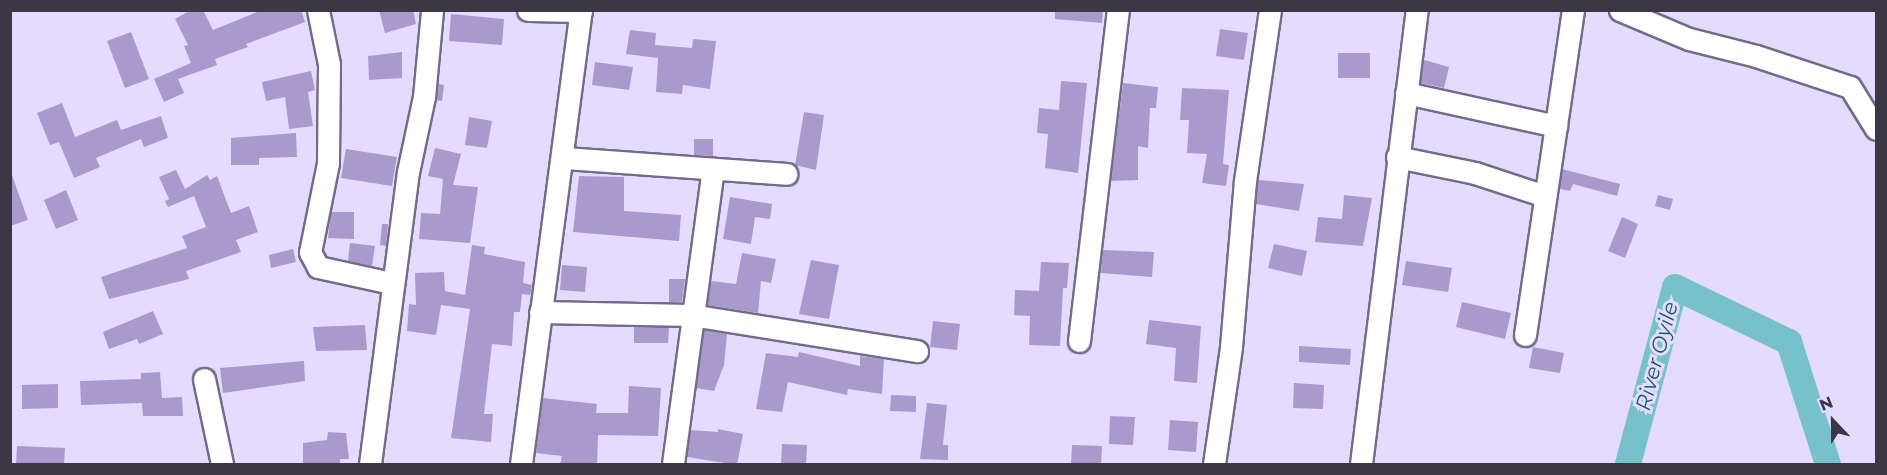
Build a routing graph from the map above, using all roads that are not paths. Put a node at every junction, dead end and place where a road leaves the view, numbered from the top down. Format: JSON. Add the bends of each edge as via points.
{"nodes":[{"id":1,"x":318,"y":10,"type":"edge"},
{"id":2,"x":432,"y":10,"type":"edge"},
{"id":3,"x":528,"y":10,"type":"edge"},
{"id":4,"x":1118,"y":10,"type":"edge"},
{"id":5,"x":1270,"y":10,"type":"edge"},
{"id":6,"x":1417,"y":10,"type":"edge"},
{"id":7,"x":1573,"y":10,"type":"edge"},
{"id":8,"x":1620,"y":10,"type":"edge"},
{"id":9,"x":581,"y":11,"type":"edge"},
{"id":10,"x":1650,"y":18,"type":"edge"},
{"id":11,"x":1406,"y":93,"type":"junction"},
{"id":12,"x":1556,"y":126,"type":"junction"},
{"id":13,"x":1876,"y":129,"type":"edge"},
{"id":14,"x":1397,"y":157,"type":"junction"},
{"id":15,"x":565,"y":158,"type":"junction"},
{"id":16,"x":713,"y":169,"type":"junction"},
{"id":17,"x":786,"y":174,"type":"dead end"},
{"id":18,"x":1545,"y":196,"type":"junction"},
{"id":19,"x":391,"y":283,"type":"junction"},
{"id":20,"x":540,"y":312,"type":"junction"},
{"id":21,"x":691,"y":315,"type":"junction"},
{"id":22,"x":1525,"y":335,"type":"dead end"},
{"id":23,"x":1079,"y":341,"type":"dead end"},
{"id":24,"x":917,"y":351,"type":"dead end"},
{"id":25,"x":204,"y":379,"type":"dead end"},
{"id":26,"x":222,"y":465,"type":"edge"},
{"id":27,"x":370,"y":465,"type":"edge"},
{"id":28,"x":521,"y":465,"type":"edge"},
{"id":29,"x":673,"y":465,"type":"edge"},
{"id":30,"x":1214,"y":465,"type":"edge"},
{"id":31,"x":1361,"y":465,"type":"edge"}],
"edges":[{"from":1,"to":19,"type":"street","via":[[329,64],[328,163],[310,252],[318,267]]},
{"from":2,"to":19,"type":"street","via":[[424,97]]},
{"from":3,"to":9,"type":"street"},
{"from":4,"to":23,"type":"street"},
{"from":5,"to":30,"type":"street","via":[[1245,181],[1231,347]]},
{"from":6,"to":11,"type":"street"},
{"from":7,"to":12,"type":"street"},
{"from":8,"to":10,"type":"street"},
{"from":9,"to":15,"type":"street"},
{"from":10,"to":13,"type":"street","via":[[1850,87]]},
{"from":11,"to":12,"type":"street"},
{"from":11,"to":14,"type":"street"},
{"from":12,"to":18,"type":"street"},
{"from":14,"to":18,"type":"street","via":[[1475,173]]},
{"from":14,"to":31,"type":"street"},
{"from":15,"to":16,"type":"street"},
{"from":15,"to":20,"type":"street"},
{"from":16,"to":17,"type":"street"},
{"from":16,"to":21,"type":"street"},
{"from":18,"to":22,"type":"street"},
{"from":19,"to":27,"type":"street"},
{"from":20,"to":21,"type":"street"},
{"from":20,"to":28,"type":"street"},
{"from":21,"to":24,"type":"street"},
{"from":21,"to":29,"type":"street"},
{"from":25,"to":26,"type":"street"}]}
